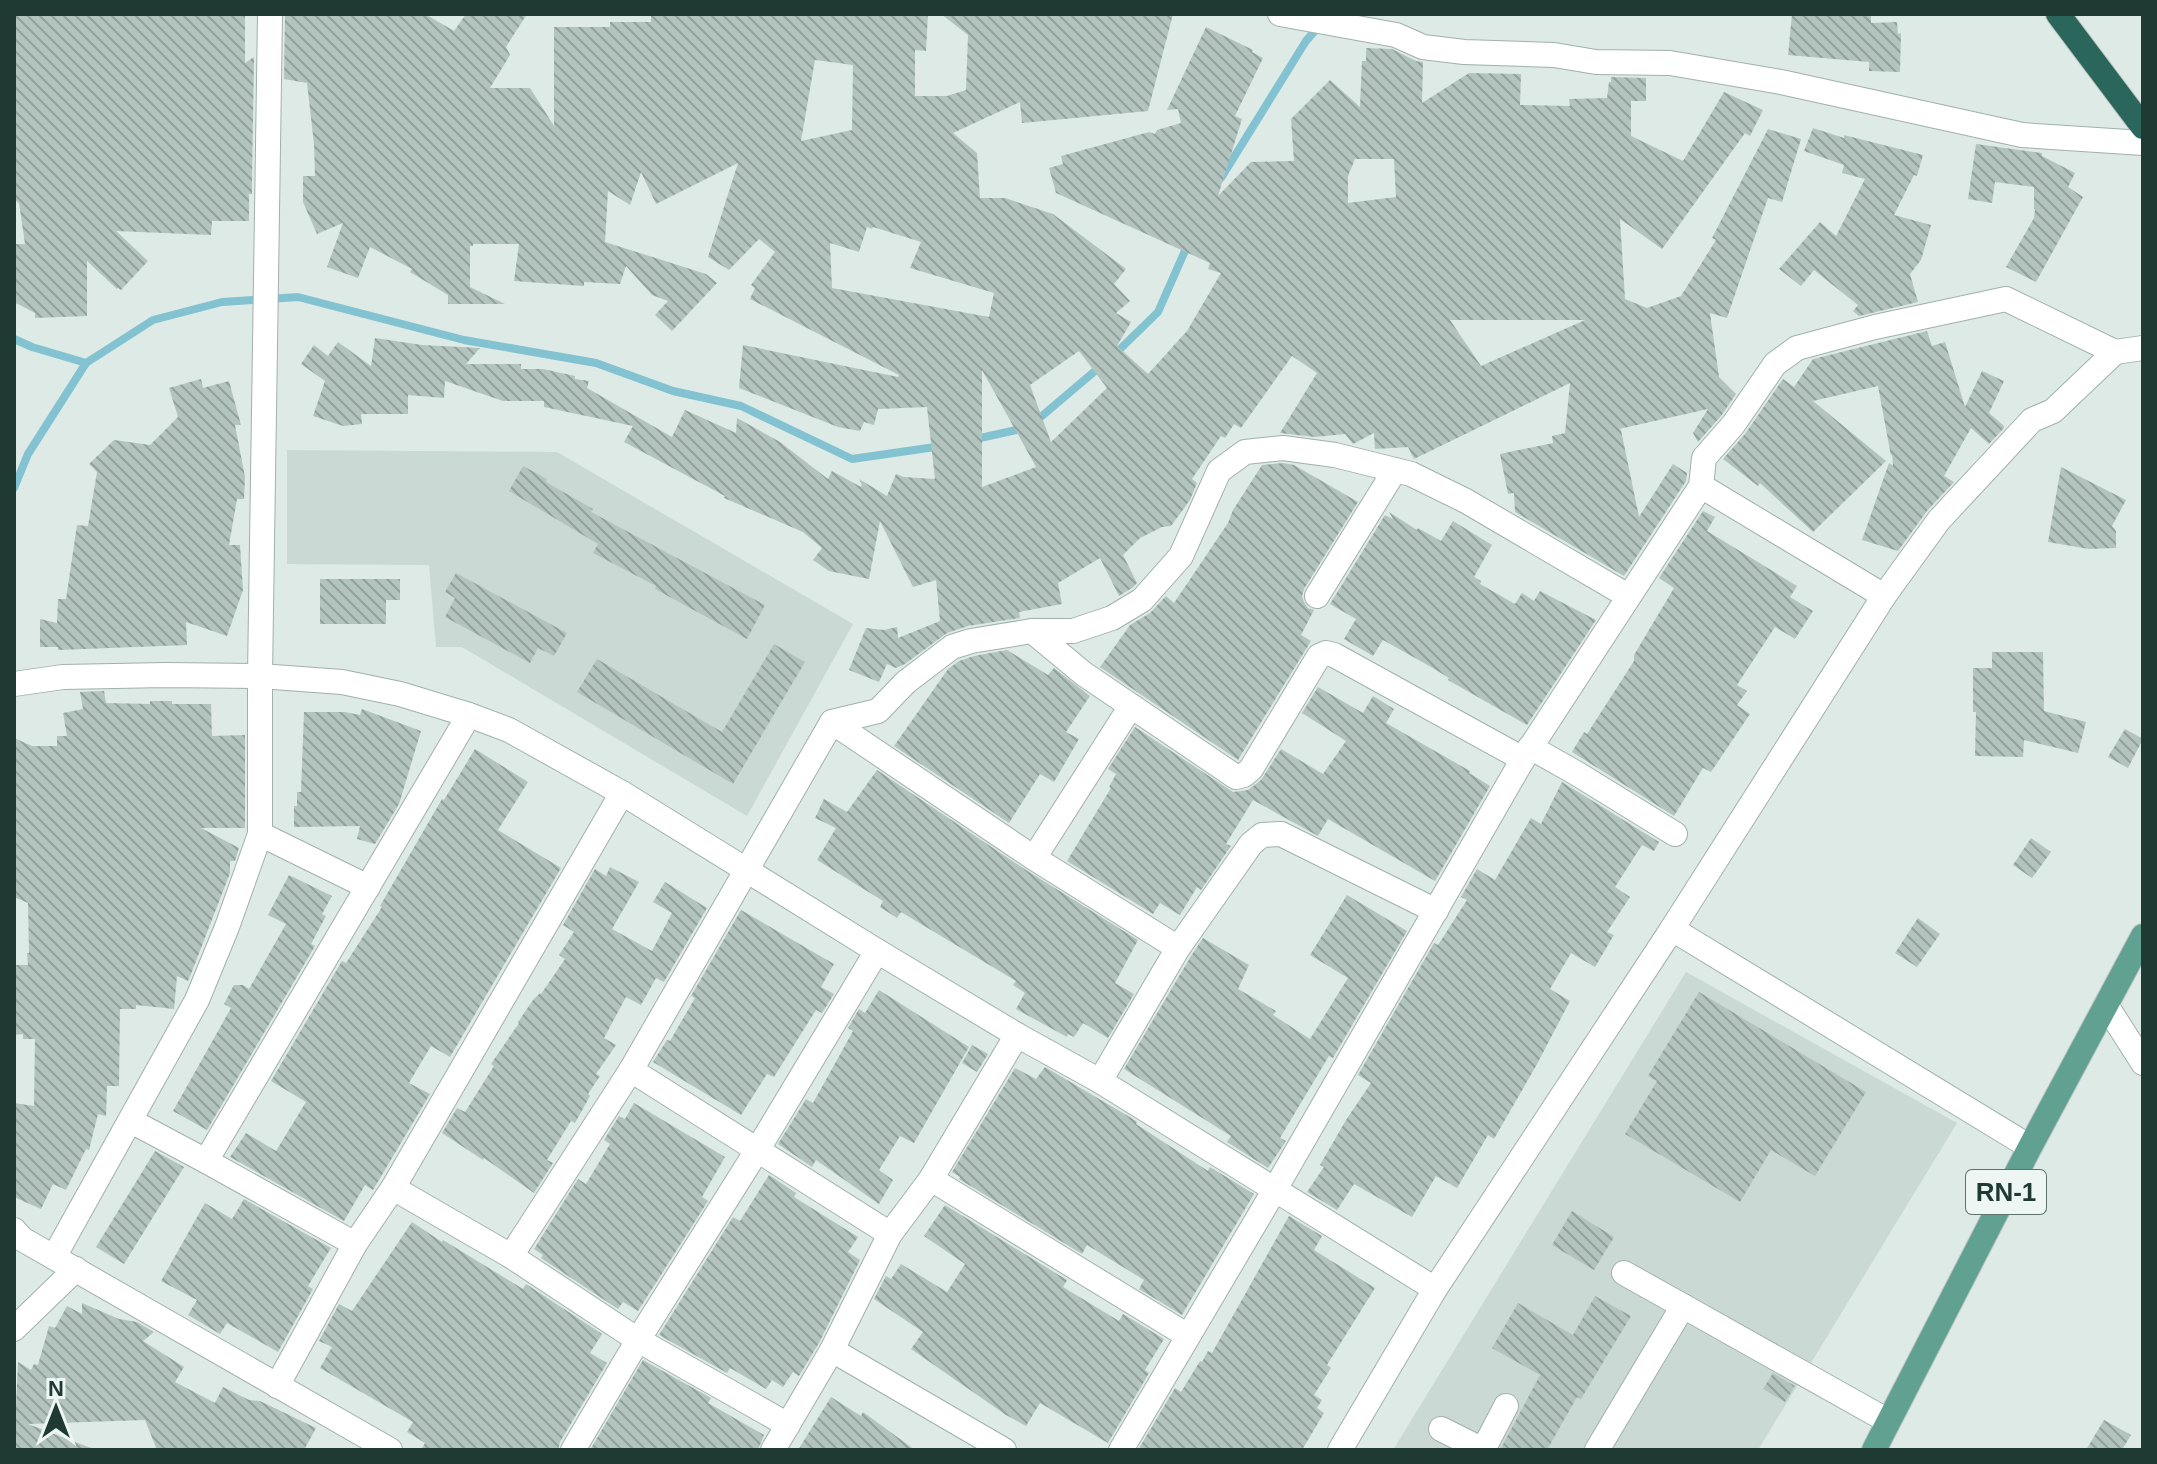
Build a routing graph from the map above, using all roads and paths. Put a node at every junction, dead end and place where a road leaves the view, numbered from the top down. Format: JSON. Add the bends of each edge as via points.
{"nodes":[{"id":1,"x":270,"y":14,"type":"edge"},
{"id":2,"x":1280,"y":14,"type":"edge"},
{"id":3,"x":2058,"y":14,"type":"edge"},
{"id":4,"x":2143,"y":127,"type":"edge"},
{"id":5,"x":2143,"y":143,"type":"edge"},
{"id":6,"x":2143,"y":348,"type":"edge"},
{"id":7,"x":2115,"y":352,"type":"junction"},
{"id":8,"x":1395,"y":470,"type":"junction"},
{"id":9,"x":1701,"y":486,"type":"junction"},
{"id":10,"x":1317,"y":596,"type":"dead end"},
{"id":11,"x":1628,"y":596,"type":"junction"},
{"id":12,"x":1884,"y":596,"type":"junction"},
{"id":13,"x":1032,"y":631,"type":"junction"},
{"id":14,"x":260,"y":676,"type":"junction"},
{"id":15,"x":14,"y":684,"type":"edge"},
{"id":16,"x":1131,"y":706,"type":"junction"},
{"id":17,"x":469,"y":715,"type":"junction"},
{"id":18,"x":832,"y":722,"type":"junction"},
{"id":19,"x":1526,"y":753,"type":"junction"},
{"id":20,"x":622,"y":793,"type":"junction"},
{"id":21,"x":260,"y":834,"type":"junction"},
{"id":22,"x":1675,"y":834,"type":"dead end"},
{"id":23,"x":1034,"y":858,"type":"junction"},
{"id":24,"x":745,"y":870,"type":"junction"},
{"id":25,"x":368,"y":887,"type":"junction"},
{"id":26,"x":1436,"y":911,"type":"junction"},
{"id":27,"x":1672,"y":929,"type":"junction"},
{"id":28,"x":2143,"y":936,"type":"edge"},
{"id":29,"x":1178,"y":948,"type":"junction"},
{"id":30,"x":877,"y":951,"type":"junction"},
{"id":31,"x":2106,"y":1005,"type":"junction"},
{"id":32,"x":1017,"y":1035,"type":"junction"},
{"id":33,"x":2143,"y":1063,"type":"edge"},
{"id":34,"x":631,"y":1070,"type":"junction"},
{"id":35,"x":1100,"y":1081,"type":"junction"},
{"id":36,"x":131,"y":1121,"type":"junction"},
{"id":37,"x":2030,"y":1147,"type":"junction"},
{"id":38,"x":758,"y":1149,"type":"junction"},
{"id":39,"x":206,"y":1161,"type":"junction"},
{"id":40,"x":931,"y":1179,"type":"junction"},
{"id":41,"x":393,"y":1188,"type":"junction"},
{"id":42,"x":1274,"y":1191,"type":"junction"},
{"id":43,"x":14,"y":1230,"type":"edge"},
{"id":44,"x":890,"y":1234,"type":"junction"},
{"id":45,"x":355,"y":1244,"type":"junction"},
{"id":46,"x":511,"y":1256,"type":"junction"},
{"id":47,"x":54,"y":1257,"type":"junction"},
{"id":48,"x":76,"y":1269,"type":"junction"},
{"id":49,"x":1624,"y":1273,"type":"dead end"},
{"id":50,"x":1435,"y":1289,"type":"junction"},
{"id":51,"x":1683,"y":1306,"type":"junction"},
{"id":52,"x":14,"y":1329,"type":"edge"},
{"id":53,"x":1188,"y":1336,"type":"junction"},
{"id":54,"x":638,"y":1340,"type":"junction"},
{"id":55,"x":832,"y":1350,"type":"junction"},
{"id":56,"x":277,"y":1386,"type":"junction"},
{"id":57,"x":1506,"y":1406,"type":"dead end"},
{"id":58,"x":1888,"y":1421,"type":"junction"},
{"id":59,"x":788,"y":1425,"type":"junction"},
{"id":60,"x":1441,"y":1429,"type":"dead end"},
{"id":61,"x":1878,"y":1449,"type":"edge"},
{"id":62,"x":390,"y":1450,"type":"edge"},
{"id":63,"x":573,"y":1450,"type":"edge"},
{"id":64,"x":773,"y":1450,"type":"edge"},
{"id":65,"x":1004,"y":1450,"type":"edge"},
{"id":66,"x":1121,"y":1450,"type":"edge"},
{"id":67,"x":1340,"y":1450,"type":"edge"},
{"id":68,"x":1597,"y":1450,"type":"edge"}],
"edges":[{"from":1,"to":14,"type":"street"},
{"from":2,"to":5,"type":"street","via":[[1396,35],[1423,47],[1670,63],[2022,135]]},
{"from":3,"to":4,"type":"highway"},
{"from":6,"to":7,"type":"street"},
{"from":7,"to":9,"type":"street","via":[[2006,299],[1797,348],[1775,364],[1704,458]]},
{"from":7,"to":12,"type":"street","via":[[2053,411],[2032,420],[2016,436],[1939,520]]},
{"from":8,"to":10,"type":"street"},
{"from":8,"to":11,"type":"street","via":[[1466,501]]},
{"from":8,"to":13,"type":"street","via":[[1283,448],[1245,452],[1219,471],[1181,556],[1142,600],[1112,618],[1073,631]]},
{"from":9,"to":11,"type":"street"},
{"from":9,"to":12,"type":"street"},
{"from":11,"to":19,"type":"street"},
{"from":12,"to":27,"type":"street"},
{"from":13,"to":16,"type":"street"},
{"from":13,"to":18,"type":"street","via":[[952,647],[878,711]]},
{"from":14,"to":15,"type":"street","via":[[63,677]]},
{"from":14,"to":17,"type":"street","via":[[342,682]]},
{"from":14,"to":21,"type":"street"},
{"from":16,"to":19,"type":"street","via":[[1236,777],[1244,775],[1319,656],[1326,653]]},
{"from":16,"to":23,"type":"street"},
{"from":17,"to":20,"type":"street","via":[[509,730]]},
{"from":17,"to":25,"type":"street"},
{"from":18,"to":23,"type":"street"},
{"from":18,"to":24,"type":"street"},
{"from":19,"to":22,"type":"street"},
{"from":19,"to":26,"type":"street"},
{"from":20,"to":24,"type":"street"},
{"from":20,"to":41,"type":"street"},
{"from":21,"to":25,"type":"street"},
{"from":21,"to":36,"type":"street","via":[[197,1000]]},
{"from":23,"to":29,"type":"street"},
{"from":24,"to":30,"type":"street"},
{"from":24,"to":34,"type":"street"},
{"from":25,"to":39,"type":"street"},
{"from":26,"to":29,"type":"street","via":[[1281,834],[1262,835]]},
{"from":26,"to":42,"type":"street"},
{"from":27,"to":37,"type":"street"},
{"from":27,"to":50,"type":"street"},
{"from":28,"to":31,"type":"main road","number":"RN-1"},
{"from":29,"to":35,"type":"street"},
{"from":30,"to":32,"type":"street"},
{"from":30,"to":38,"type":"street"},
{"from":31,"to":33,"type":"street"},
{"from":31,"to":37,"type":"main road","number":"RN-1"},
{"from":32,"to":35,"type":"street"},
{"from":32,"to":40,"type":"street"},
{"from":34,"to":38,"type":"street"},
{"from":34,"to":46,"type":"street"},
{"from":35,"to":42,"type":"street"},
{"from":36,"to":39,"type":"street"},
{"from":36,"to":47,"type":"street"},
{"from":37,"to":58,"type":"main road","number":"RN-1"},
{"from":38,"to":44,"type":"street"},
{"from":38,"to":54,"type":"street"},
{"from":39,"to":45,"type":"street"},
{"from":40,"to":44,"type":"street"},
{"from":40,"to":53,"type":"street"},
{"from":41,"to":45,"type":"street"},
{"from":41,"to":46,"type":"street"},
{"from":42,"to":50,"type":"street"},
{"from":42,"to":53,"type":"street"},
{"from":43,"to":47,"type":"street"},
{"from":44,"to":55,"type":"street"},
{"from":45,"to":56,"type":"street"},
{"from":46,"to":54,"type":"street"},
{"from":47,"to":48,"type":"street"},
{"from":48,"to":52,"type":"street"},
{"from":48,"to":56,"type":"street"},
{"from":49,"to":51,"type":"street"},
{"from":50,"to":67,"type":"street"},
{"from":51,"to":58,"type":"street"},
{"from":51,"to":68,"type":"street"},
{"from":53,"to":66,"type":"street"},
{"from":54,"to":59,"type":"street"},
{"from":54,"to":63,"type":"street"},
{"from":55,"to":59,"type":"street"},
{"from":55,"to":65,"type":"street"},
{"from":56,"to":62,"type":"street"},
{"from":57,"to":60,"type":"street","via":[[1483,1450]]},
{"from":58,"to":61,"type":"main road","number":"RN-1"},
{"from":59,"to":64,"type":"street"}]}
